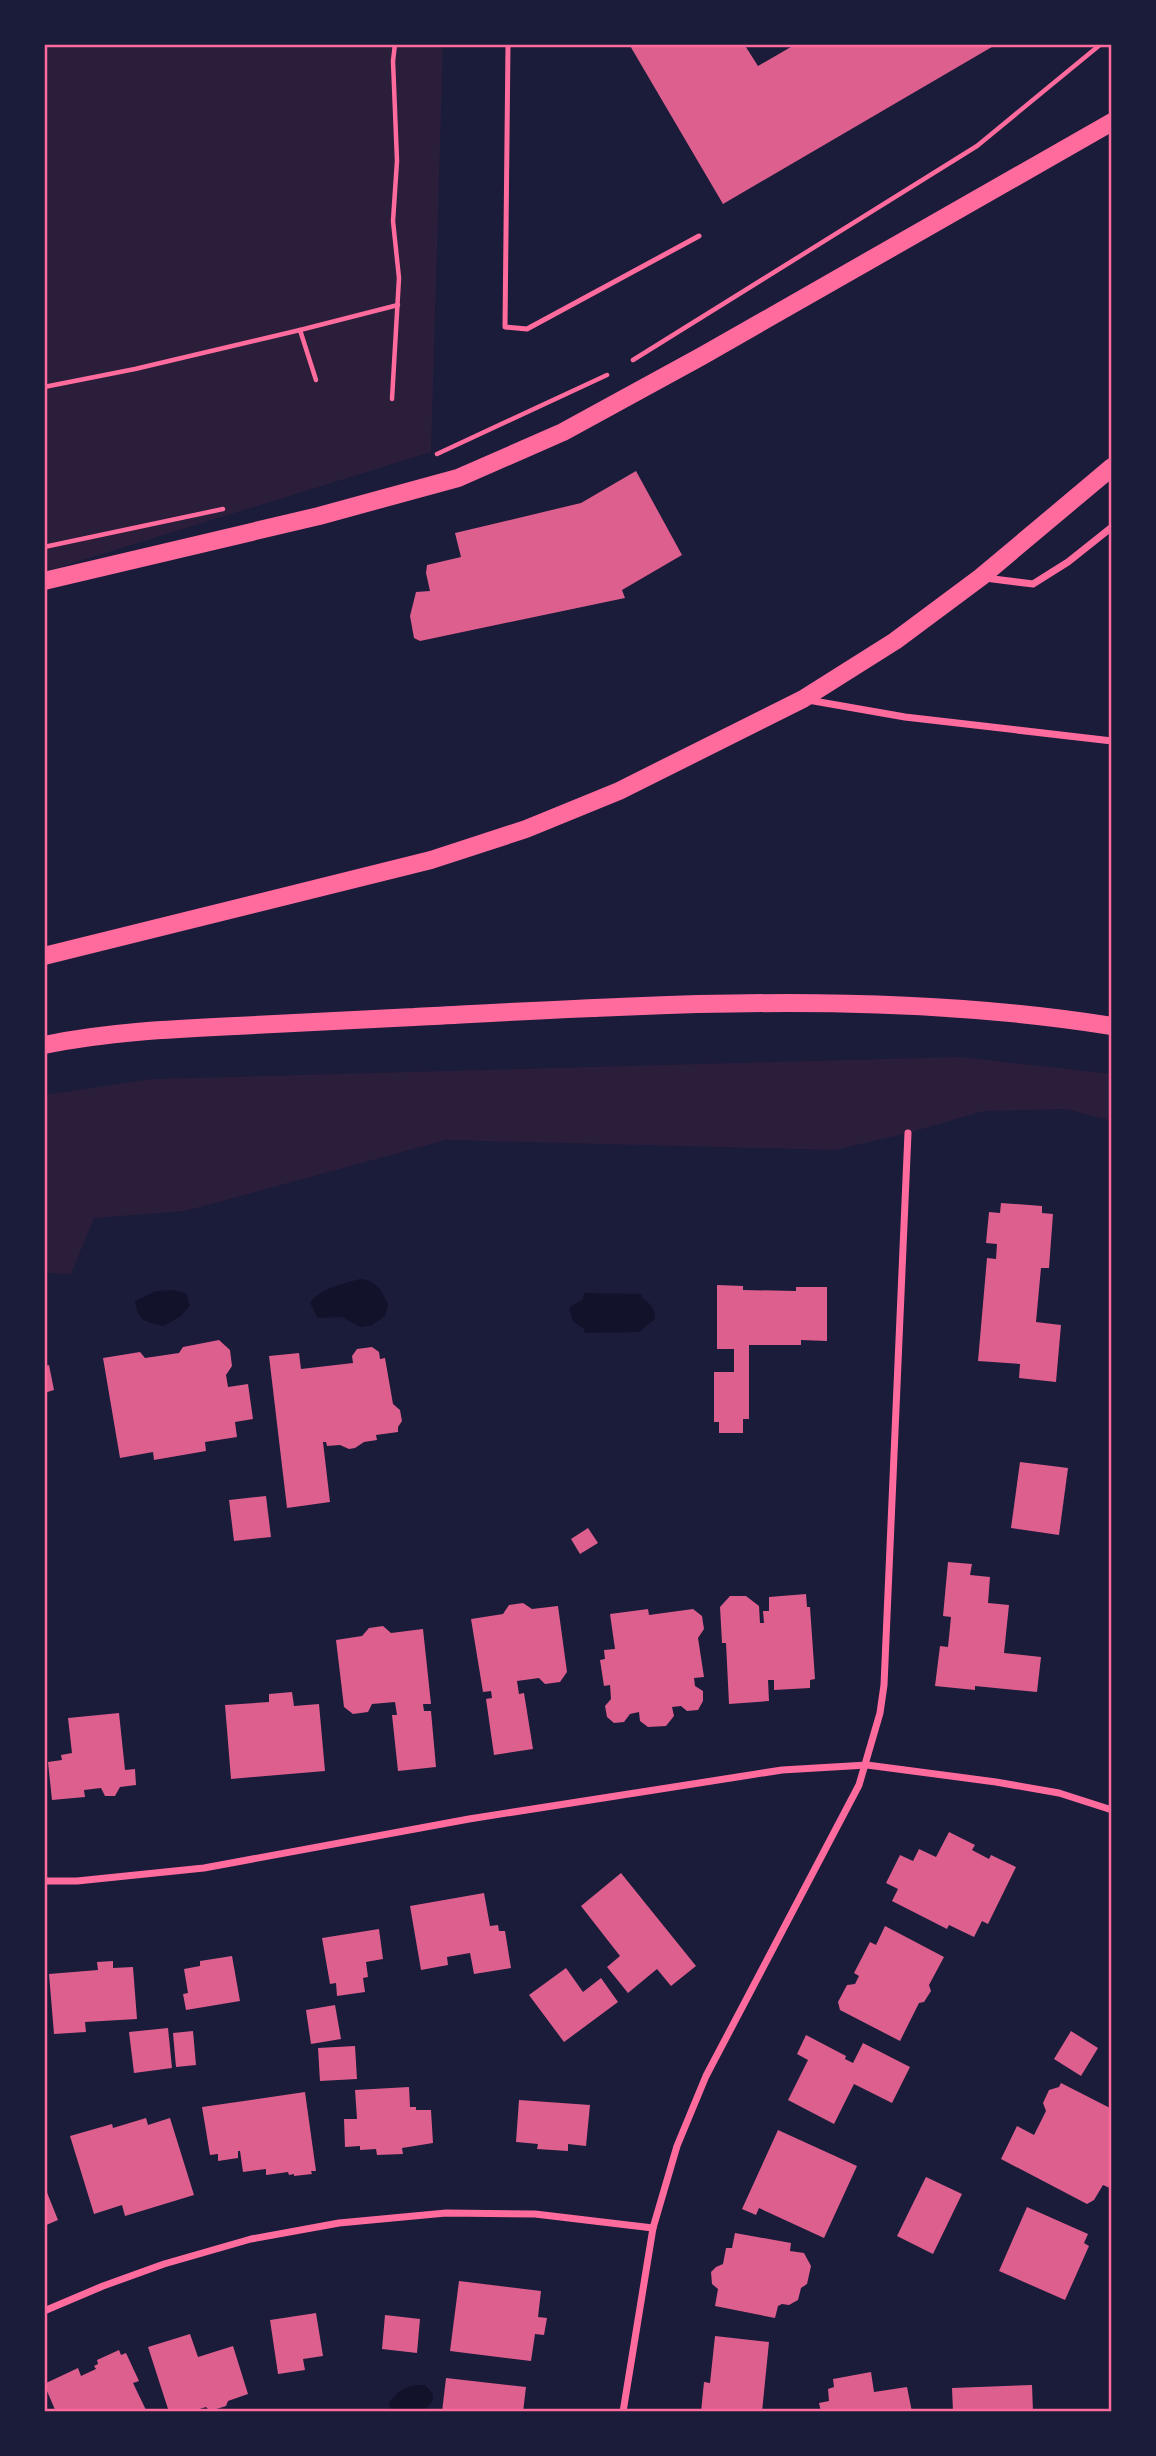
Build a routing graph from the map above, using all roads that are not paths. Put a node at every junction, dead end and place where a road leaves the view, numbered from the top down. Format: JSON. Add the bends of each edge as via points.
{"nodes":[{"id":1,"x":508,"y":44,"type":"edge"},
{"id":2,"x":1112,"y":121,"type":"edge"},
{"id":3,"x":699,"y":236,"type":"dead end"},
{"id":4,"x":1112,"y":467,"type":"edge"},
{"id":5,"x":1112,"y":527,"type":"edge"},
{"id":6,"x":981,"y":577,"type":"junction"},
{"id":7,"x":44,"y":581,"type":"edge"},
{"id":8,"x":803,"y":699,"type":"junction"},
{"id":9,"x":1112,"y":741,"type":"edge"},
{"id":10,"x":44,"y":957,"type":"edge"},
{"id":11,"x":1112,"y":1026,"type":"edge"},
{"id":12,"x":44,"y":1045,"type":"edge"},
{"id":13,"x":908,"y":1133,"type":"dead end"},
{"id":14,"x":867,"y":1765,"type":"junction"},
{"id":15,"x":1112,"y":1810,"type":"edge"},
{"id":16,"x":44,"y":1881,"type":"edge"},
{"id":17,"x":653,"y":2228,"type":"junction"},
{"id":18,"x":44,"y":2311,"type":"edge"},
{"id":19,"x":623,"y":2412,"type":"edge"}],
"edges":[{"from":1,"to":3,"type":"lane","via":[[505,327],[527,329]]},
{"from":2,"to":7,"type":"main road","via":[[679,369],[563,432],[458,478]]},
{"from":4,"to":6,"type":"main road"},
{"from":5,"to":6,"type":"street","via":[[1033,584]]},
{"from":6,"to":8,"type":"main road","via":[[895,641]]},
{"from":8,"to":9,"type":"street","via":[[905,717]]},
{"from":8,"to":10,"type":"main road","via":[[619,791],[526,829],[431,860]]},
{"from":11,"to":12,"type":"main road","via":[[929,1007],[649,1005],[159,1030]]},
{"from":13,"to":14,"type":"street","via":[[884,1685]]},
{"from":14,"to":15,"type":"street","via":[[1059,1793]]},
{"from":14,"to":16,"type":"street","via":[[782,1770],[470,1819],[204,1868]]},
{"from":14,"to":17,"type":"street","via":[[706,2077],[677,2146]]},
{"from":17,"to":18,"type":"street","via":[[535,2214],[446,2213],[339,2223],[251,2239],[164,2264]]},
{"from":17,"to":19,"type":"street"}]}
